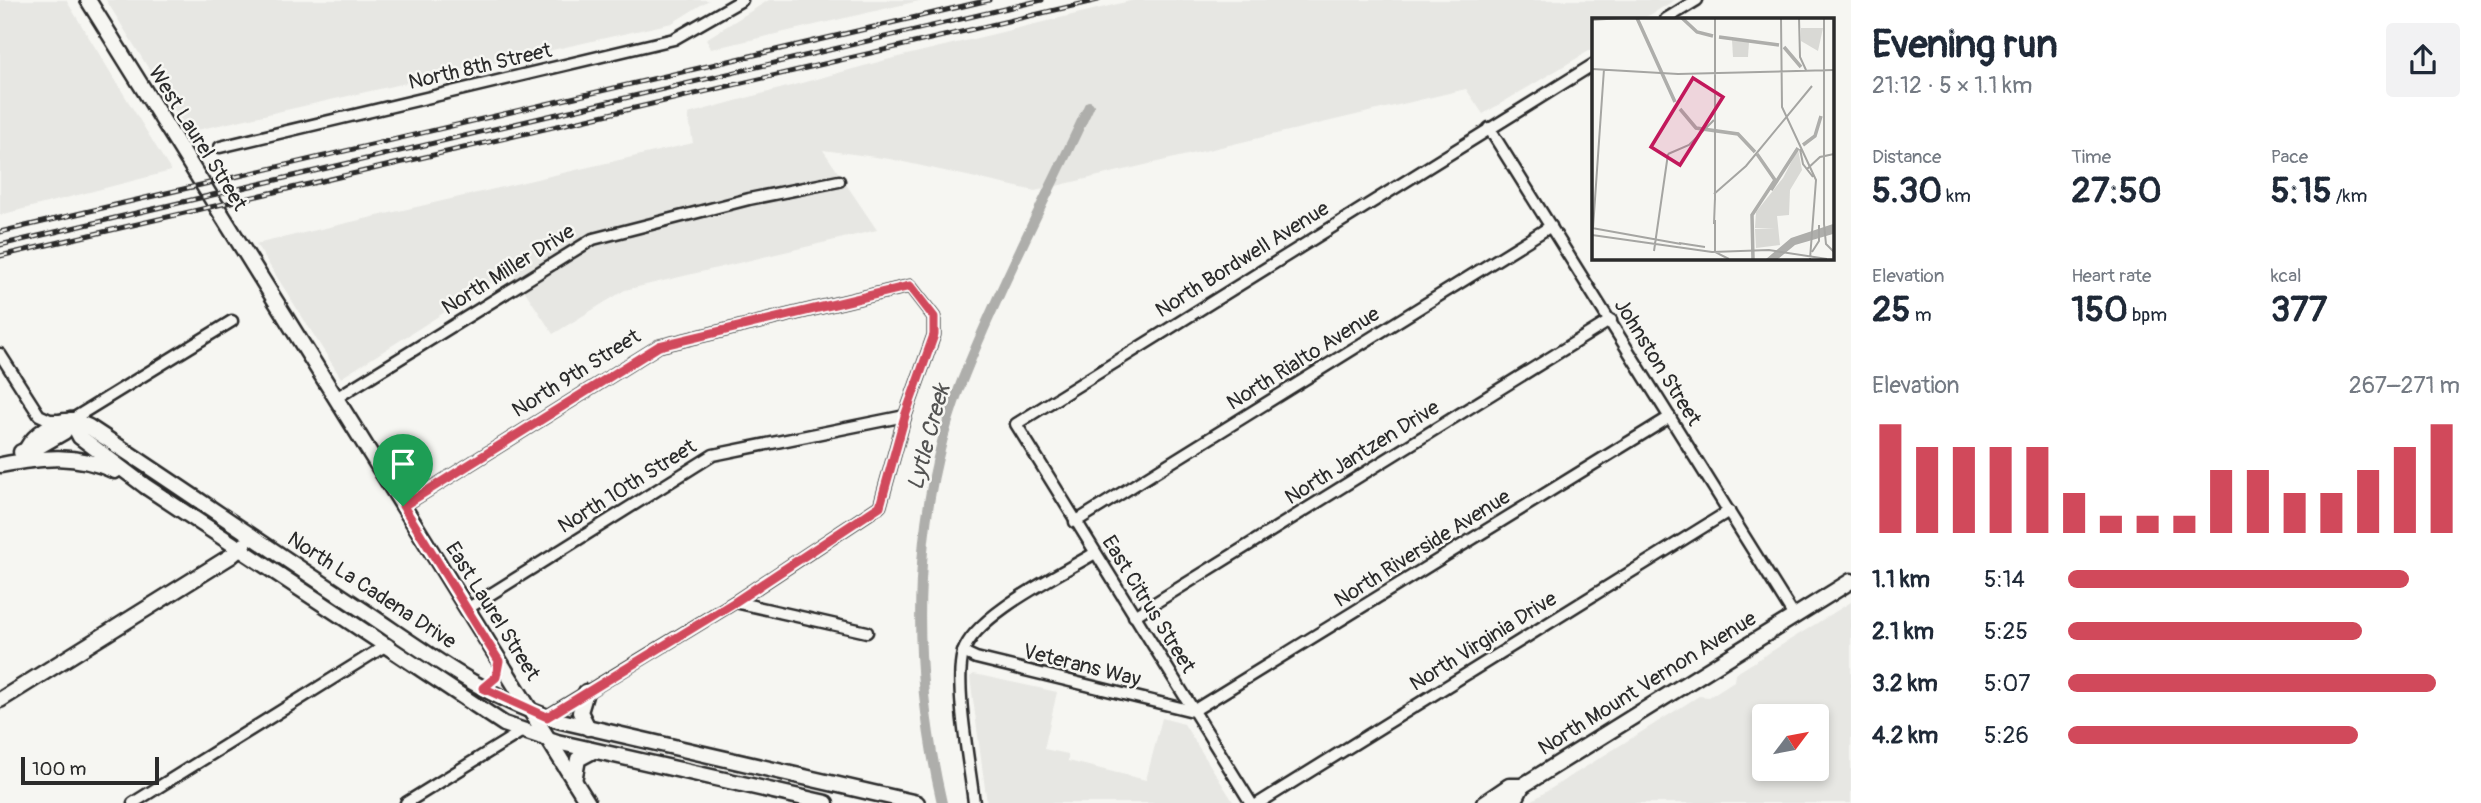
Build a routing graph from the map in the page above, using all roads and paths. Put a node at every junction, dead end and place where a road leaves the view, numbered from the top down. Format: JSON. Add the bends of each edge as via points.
{"nodes":[{"id":1,"x":88,"y":0,"type":"edge"},
{"id":2,"x":741,"y":0,"type":"edge"},
{"id":3,"x":1697,"y":0,"type":"edge"},
{"id":4,"x":1668,"y":18,"type":"edge"},
{"id":5,"x":1592,"y":65,"type":"edge"},
{"id":6,"x":1489,"y":128,"type":"junction"},
{"id":7,"x":220,"y":147,"type":"dead end"},
{"id":8,"x":839,"y":181,"type":"dead end"},
{"id":9,"x":1551,"y":226,"type":"junction"},
{"id":10,"x":273,"y":299,"type":"joint"},
{"id":11,"x":1611,"y":320,"type":"junction"},
{"id":12,"x":232,"y":321,"type":"dead end"},
{"id":13,"x":0,"y":354,"type":"edge"},
{"id":14,"x":336,"y":398,"type":"junction"},
{"id":15,"x":39,"y":415,"type":"junction"},
{"id":16,"x":905,"y":416,"type":"junction"},
{"id":17,"x":1670,"y":417,"type":"junction"},
{"id":18,"x":71,"y":420,"type":"junction"},
{"id":19,"x":1016,"y":424,"type":"joint"},
{"id":20,"x":31,"y":443,"type":"junction"},
{"id":21,"x":0,"y":465,"type":"edge"},
{"id":22,"x":145,"y":486,"type":"junction"},
{"id":23,"x":403,"y":506,"type":"junction"},
{"id":24,"x":1729,"y":511,"type":"junction"},
{"id":25,"x":1075,"y":522,"type":"junction"},
{"id":26,"x":250,"y":535,"type":"junction"},
{"id":27,"x":240,"y":550,"type":"junction"},
{"id":28,"x":1095,"y":553,"type":"junction"},
{"id":29,"x":1851,"y":581,"type":"edge"},
{"id":30,"x":735,"y":602,"type":"junction"},
{"id":31,"x":467,"y":609,"type":"junction"},
{"id":32,"x":1134,"y":616,"type":"junction"},
{"id":33,"x":1794,"y":616,"type":"junction"},
{"id":34,"x":867,"y":632,"type":"dead end"},
{"id":35,"x":399,"y":636,"type":"junction"},
{"id":36,"x":386,"y":646,"type":"junction"},
{"id":37,"x":963,"y":652,"type":"junction"},
{"id":38,"x":499,"y":661,"type":"junction"},
{"id":39,"x":483,"y":688,"type":"junction"},
{"id":40,"x":586,"y":692,"type":"junction"},
{"id":41,"x":0,"y":700,"type":"edge"},
{"id":42,"x":1193,"y":711,"type":"junction"},
{"id":43,"x":538,"y":717,"type":"junction"},
{"id":44,"x":588,"y":728,"type":"junction"},
{"id":45,"x":522,"y":731,"type":"junction"},
{"id":46,"x":547,"y":740,"type":"junction"},
{"id":47,"x":593,"y":751,"type":"junction"},
{"id":48,"x":706,"y":755,"type":"junction"},
{"id":49,"x":702,"y":776,"type":"junction"},
{"id":50,"x":574,"y":781,"type":"junction"},
{"id":51,"x":1522,"y":786,"type":"junction"},
{"id":52,"x":134,"y":803,"type":"edge"},
{"id":53,"x":406,"y":803,"type":"edge"},
{"id":54,"x":588,"y":803,"type":"edge"},
{"id":55,"x":826,"y":803,"type":"edge"},
{"id":56,"x":917,"y":803,"type":"edge"},
{"id":57,"x":974,"y":803,"type":"edge"},
{"id":58,"x":1251,"y":803,"type":"edge"},
{"id":59,"x":1259,"y":803,"type":"edge"},
{"id":60,"x":1484,"y":803,"type":"edge"},
{"id":61,"x":1506,"y":803,"type":"edge"}],
"edges":[{"from":1,"to":10,"type":"main road","name":"West Laurel Street"},
{"from":2,"to":7,"type":"street","name":"North 8th Street","via":[[674,39]]},
{"from":3,"to":4,"type":"street"},
{"from":5,"to":6,"type":"street","name":"North Bordwell Avenue"},
{"from":6,"to":9,"type":"street","name":"Johnston Street"},
{"from":6,"to":19,"type":"street","name":"North Bordwell Avenue"},
{"from":8,"to":14,"type":"street","name":"North Miller Drive","via":[[593,239]]},
{"from":9,"to":11,"type":"street","name":"Johnston Street"},
{"from":9,"to":25,"type":"street","name":"North Rialto Avenue"},
{"from":10,"to":14,"type":"main road","name":"East Laurel Street"},
{"from":11,"to":17,"type":"street","name":"Johnston Street"},
{"from":11,"to":32,"type":"street","name":"North Jantzen Drive"},
{"from":12,"to":18,"type":"street"},
{"from":13,"to":15,"type":"street"},
{"from":14,"to":23,"type":"main road","name":"East Laurel Street"},
{"from":15,"to":18,"type":"street"},
{"from":15,"to":20,"type":"street"},
{"from":16,"to":23,"type":"street","name":"North 9th Street","via":[[934,335],[934,317],[910,286],[659,346]]},
{"from":16,"to":30,"type":"street","via":[[880,506]]},
{"from":16,"to":31,"type":"street","name":"North 10th Street","via":[[713,455]]},
{"from":17,"to":24,"type":"street","name":"Johnston Street"},
{"from":17,"to":42,"type":"street","name":"North Riverside Avenue"},
{"from":18,"to":20,"type":"main road","via":[[64,432],[38,447]]},
{"from":18,"to":22,"type":"main road","name":"North La Cadena Drive","via":[[80,437]]},
{"from":18,"to":26,"type":"main road","name":"North La Cadena Drive","via":[[89,427]]},
{"from":19,"to":25,"type":"street","name":"East Citrus Street"},
{"from":20,"to":21,"type":"main road"},
{"from":21,"to":22,"type":"main road","via":[[75,457],[99,463]]},
{"from":22,"to":27,"type":"main road","name":"North La Cadena Drive"},
{"from":23,"to":31,"type":"main road","name":"East Laurel Street"},
{"from":24,"to":33,"type":"street","name":"Johnston Street"},
{"from":24,"to":59,"type":"street","name":"North Virginia Drive"},
{"from":25,"to":28,"type":"street","name":"East Citrus Street"},
{"from":26,"to":27,"type":"main road"},
{"from":26,"to":35,"type":"main road","name":"North La Cadena Drive"},
{"from":27,"to":36,"type":"main road","name":"North La Cadena Drive"},
{"from":27,"to":41,"type":"main road"},
{"from":28,"to":32,"type":"street","name":"East Citrus Street"},
{"from":28,"to":37,"type":"street","via":[[997,614]]},
{"from":29,"to":33,"type":"main road","name":"North Mount Vernon Avenue"},
{"from":30,"to":34,"type":"street"},
{"from":30,"to":40,"type":"street"},
{"from":31,"to":38,"type":"main road","name":"East Laurel Street"},
{"from":32,"to":42,"type":"street","name":"East Citrus Street"},
{"from":33,"to":51,"type":"main road","name":"North Mount Vernon Avenue"},
{"from":35,"to":36,"type":"street"},
{"from":35,"to":39,"type":"main road","name":"North La Cadena Drive"},
{"from":36,"to":45,"type":"main road","name":"North La Cadena Drive","via":[[504,724]]},
{"from":36,"to":52,"type":"street"},
{"from":37,"to":42,"type":"street","name":"Veterans Way"},
{"from":37,"to":57,"type":"street","via":[[960,675]]},
{"from":38,"to":39,"type":"main road","via":[[496,677]]},
{"from":38,"to":43,"type":"main road","name":"East Laurel Street"},
{"from":39,"to":43,"type":"main road","name":"North La Cadena Drive"},
{"from":40,"to":43,"type":"street"},
{"from":40,"to":44,"type":"main road","via":[[580,712]]},
{"from":42,"to":58,"type":"street","name":"East Citrus Street"},
{"from":43,"to":44,"type":"main road","name":"North La Cadena Drive"},
{"from":43,"to":45,"type":"street"},
{"from":43,"to":46,"type":"main road","name":"East Laurel Street"},
{"from":44,"to":48,"type":"main road","name":"North La Cadena Drive"},
{"from":45,"to":46,"type":"main road","name":"North La Cadena Drive"},
{"from":45,"to":53,"type":"street"},
{"from":46,"to":47,"type":"main road","name":"North La Cadena Drive"},
{"from":46,"to":50,"type":"main road","name":"East Laurel Street"},
{"from":47,"to":49,"type":"main road","name":"North La Cadena Drive"},
{"from":47,"to":50,"type":"main road","via":[[578,760]]},
{"from":48,"to":49,"type":"main road"},
{"from":48,"to":56,"type":"main road","name":"North La Cadena Drive"},
{"from":49,"to":55,"type":"main road","name":"North La Cadena Drive"},
{"from":50,"to":54,"type":"main road","name":"East Laurel Street"},
{"from":51,"to":60,"type":"main road","name":"North Mount Vernon Avenue","via":[[1509,786]]},
{"from":51,"to":61,"type":"main road","name":"North Mount Vernon Avenue"}]}
